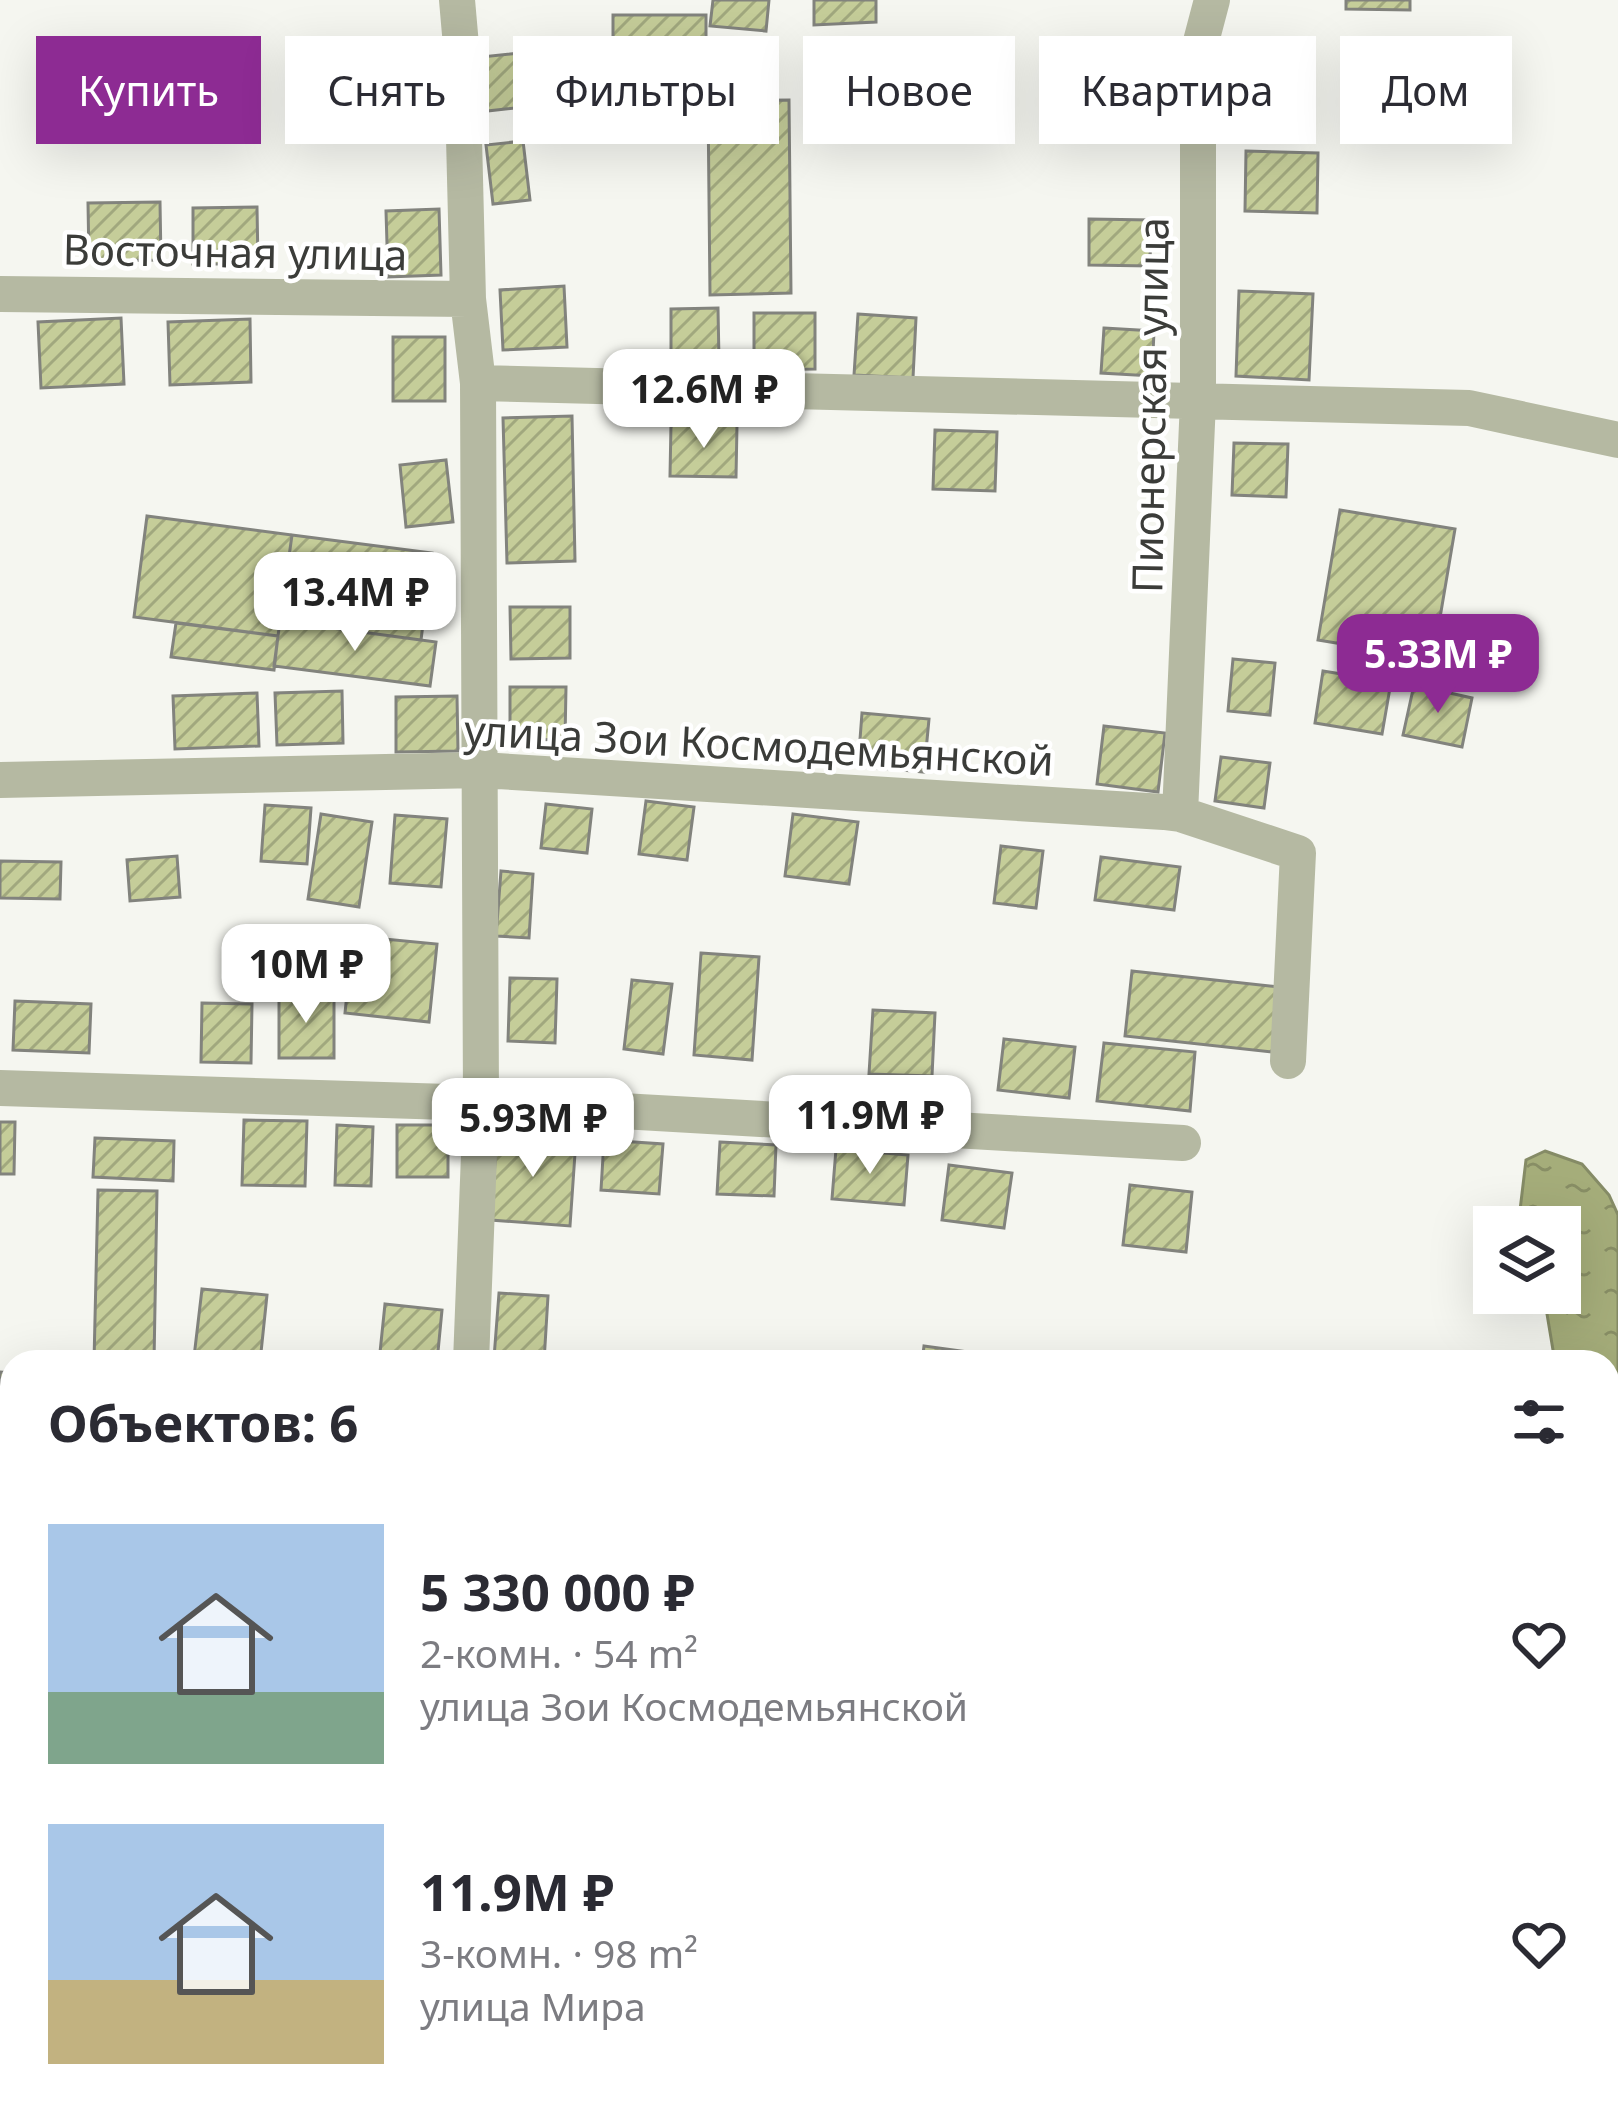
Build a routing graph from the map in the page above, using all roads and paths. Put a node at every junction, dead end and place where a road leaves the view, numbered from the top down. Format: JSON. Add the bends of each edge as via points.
{"nodes":[{"id":1,"x":457,"y":0,"type":"edge"},
{"id":2,"x":1212,"y":0,"type":"edge"},
{"id":3,"x":0,"y":294,"type":"edge"},
{"id":4,"x":468,"y":299,"type":"junction"},
{"id":5,"x":478,"y":383,"type":"junction"},
{"id":6,"x":1198,"y":401,"type":"junction"},
{"id":7,"x":1618,"y":440,"type":"edge"},
{"id":8,"x":482,"y":770,"type":"junction"},
{"id":9,"x":0,"y":780,"type":"edge"},
{"id":10,"x":1180,"y":814,"type":"junction"},
{"id":11,"x":1288,"y":1061,"type":"dead end"},
{"id":12,"x":0,"y":1088,"type":"edge"},
{"id":13,"x":481,"y":1103,"type":"junction"},
{"id":14,"x":1183,"y":1143,"type":"dead end"},
{"id":15,"x":471,"y":1350,"type":"edge"},
{"id":16,"x":0,"y":1836,"type":"edge"},
{"id":17,"x":0,"y":1852,"type":"edge"}],
"edges":[{"from":1,"to":4,"type":"street"},
{"from":2,"to":6,"type":"street","name":"Пионерская улица","via":[[1198,53]]},
{"from":3,"to":4,"type":"street","name":"Восточная улица"},
{"from":4,"to":5,"type":"street"},
{"from":5,"to":6,"type":"street"},
{"from":5,"to":8,"type":"street"},
{"from":6,"to":7,"type":"street","via":[[1469,408]]},
{"from":6,"to":10,"type":"street","name":"Пионерская улица"},
{"from":8,"to":9,"type":"street","name":"улица Зои Космодемьянской"},
{"from":8,"to":10,"type":"street","name":"улица Зои Космодемьянской"},
{"from":8,"to":13,"type":"street"},
{"from":10,"to":11,"type":"street","name":"улица Зои Космодемьянской","via":[[1298,853]]},
{"from":12,"to":13,"type":"street"},
{"from":13,"to":14,"type":"street"},
{"from":13,"to":15,"type":"street"},
{"from":16,"to":17,"type":"street"}]}
